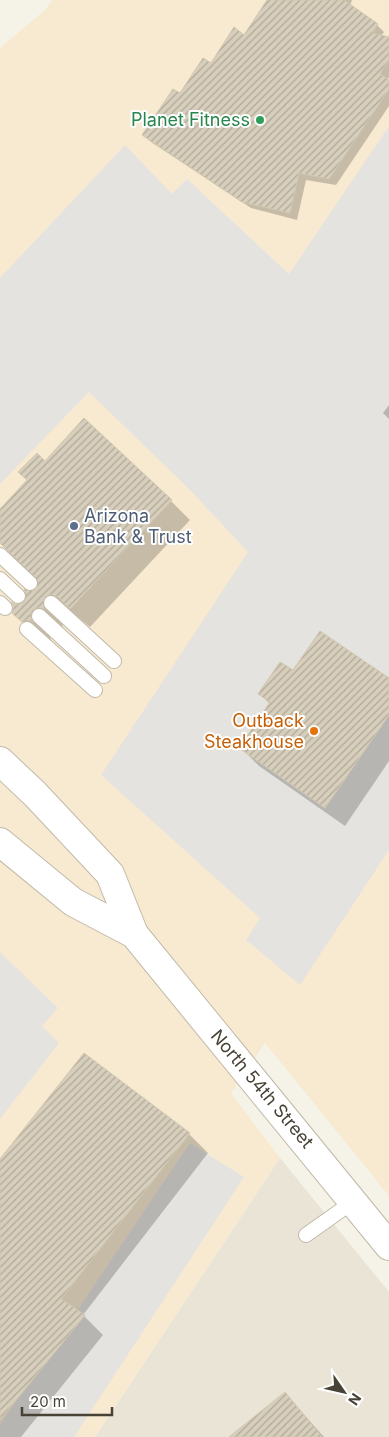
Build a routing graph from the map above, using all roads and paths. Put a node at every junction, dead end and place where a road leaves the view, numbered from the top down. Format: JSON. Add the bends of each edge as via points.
{"nodes":[{"id":1,"x":0,"y":556,"type":"edge"},
{"id":2,"x":0,"y":579,"type":"edge"},
{"id":3,"x":30,"y":583,"type":"dead end"},
{"id":4,"x":18,"y":596,"type":"dead end"},
{"id":5,"x":51,"y":603,"type":"dead end"},
{"id":6,"x":39,"y":616,"type":"dead end"},
{"id":7,"x":27,"y":628,"type":"dead end"},
{"id":8,"x":114,"y":661,"type":"dead end"},
{"id":9,"x":104,"y":676,"type":"dead end"},
{"id":10,"x":95,"y":690,"type":"dead end"},
{"id":11,"x":0,"y":762,"type":"edge"},
{"id":12,"x":0,"y":842,"type":"edge"},
{"id":13,"x":134,"y":934,"type":"junction"},
{"id":14,"x":354,"y":1201,"type":"junction"},
{"id":15,"x":306,"y":1235,"type":"dead end"},
{"id":16,"x":389,"y":1246,"type":"edge"}],
"edges":[{"from":1,"to":3,"type":"lane"},
{"from":2,"to":4,"type":"lane"},
{"from":5,"to":8,"type":"lane"},
{"from":6,"to":9,"type":"lane"},
{"from":7,"to":10,"type":"lane"},
{"from":11,"to":13,"type":"street","name":"North 54th Street","via":[[35,794],[110,874]]},
{"from":12,"to":13,"type":"street","name":"North 54th Street","via":[[74,902]]},
{"from":13,"to":14,"type":"street","name":"North 54th Street"},
{"from":14,"to":15,"type":"lane"},
{"from":14,"to":16,"type":"street","name":"North 54th Street"}]}
